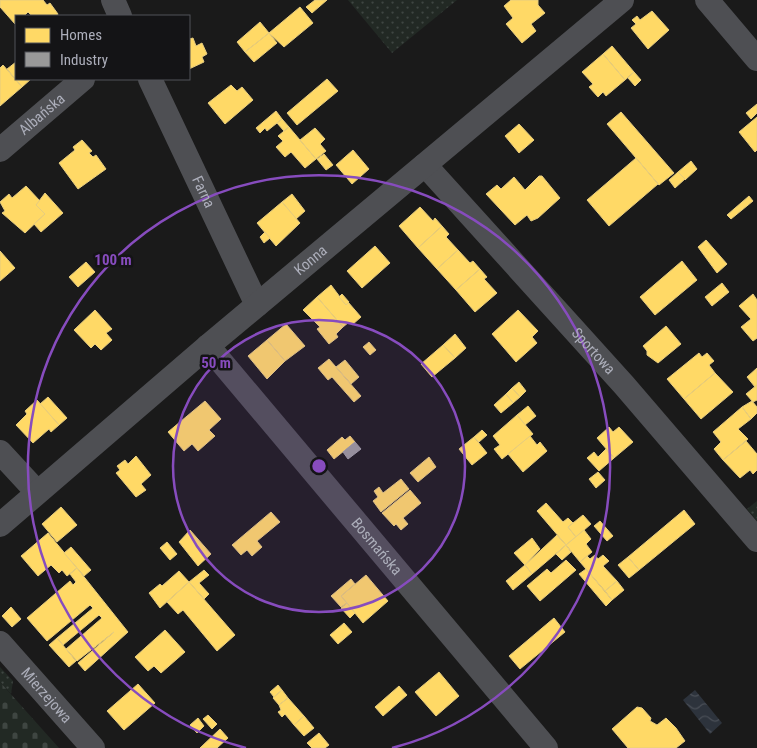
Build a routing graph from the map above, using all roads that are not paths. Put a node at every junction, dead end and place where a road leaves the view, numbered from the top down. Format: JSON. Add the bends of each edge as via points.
{"nodes":[{"id":1,"x":113,"y":0,"type":"edge"},
{"id":2,"x":622,"y":0,"type":"edge"},
{"id":3,"x":707,"y":0,"type":"edge"},
{"id":4,"x":120,"y":15,"type":"edge"},
{"id":5,"x":757,"y":59,"type":"edge"},
{"id":6,"x":82,"y":80,"type":"edge"},
{"id":7,"x":150,"y":80,"type":"edge"},
{"id":8,"x":0,"y":150,"type":"edge"},
{"id":9,"x":426,"y":165,"type":"junction"},
{"id":10,"x":257,"y":305,"type":"junction"},
{"id":11,"x":208,"y":346,"type":"junction"},
{"id":12,"x":0,"y":452,"type":"edge"},
{"id":13,"x":37,"y":492,"type":"junction"},
{"id":14,"x":0,"y":525,"type":"edge"},
{"id":15,"x":757,"y":540,"type":"edge"},
{"id":16,"x":0,"y":643,"type":"edge"},
{"id":17,"x":93,"y":748,"type":"edge"},
{"id":18,"x":546,"y":748,"type":"edge"}],
"edges":[{"from":1,"to":4,"type":"street"},
{"from":2,"to":9,"type":"street","name":"Konna"},
{"from":3,"to":5,"type":"street"},
{"from":6,"to":8,"type":"street","name":"Albańska"},
{"from":7,"to":10,"type":"street","name":"Farna"},
{"from":9,"to":10,"type":"street","name":"Konna"},
{"from":9,"to":15,"type":"street","name":"Sportowa","via":[[624,385]]},
{"from":10,"to":11,"type":"street","name":"Konna"},
{"from":11,"to":13,"type":"street","name":"Konna"},
{"from":11,"to":18,"type":"street","name":"Bosmańska"},
{"from":12,"to":13,"type":"street"},
{"from":13,"to":14,"type":"street","name":"Konna"},
{"from":16,"to":17,"type":"street","name":"Mierzejowa"}]}
